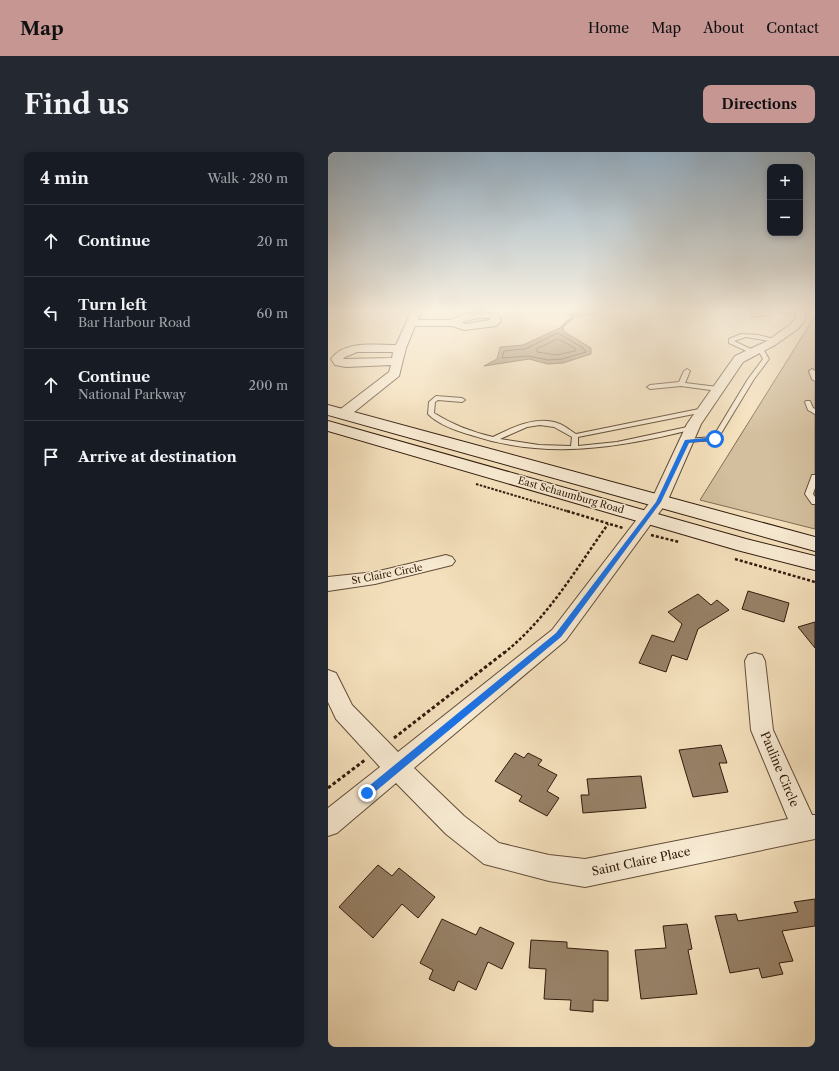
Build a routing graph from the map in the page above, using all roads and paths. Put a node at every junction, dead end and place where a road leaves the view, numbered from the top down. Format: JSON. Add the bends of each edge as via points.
{"nodes":[{"id":1,"x":347,"y":352,"type":"edge"},
{"id":2,"x":399,"y":352,"type":"edge"},
{"id":3,"x":753,"y":352,"type":"edge"},
{"id":4,"x":758,"y":352,"type":"edge"},
{"id":5,"x":398,"y":361,"type":"junction"},
{"id":6,"x":687,"y":371,"type":"dead end"},
{"id":7,"x":812,"y":371,"type":"dead end"},
{"id":8,"x":815,"y":378,"type":"edge"},
{"id":9,"x":681,"y":384,"type":"junction"},
{"id":10,"x":650,"y":387,"type":"dead end"},
{"id":11,"x":718,"y":389,"type":"junction"},
{"id":12,"x":462,"y":400,"type":"dead end"},
{"id":13,"x":808,"y":402,"type":"dead end"},
{"id":14,"x":704,"y":410,"type":"junction"},
{"id":15,"x":336,"y":412,"type":"edge"},
{"id":16,"x":815,"y":412,"type":"edge"},
{"id":17,"x":328,"y":426,"type":"edge"},
{"id":18,"x":692,"y":428,"type":"junction"},
{"id":19,"x":575,"y":436,"type":"junction"},
{"id":20,"x":495,"y":439,"type":"junction"},
{"id":21,"x":687,"y":441,"type":"junction"},
{"id":22,"x":574,"y":448,"type":"junction"},
{"id":23,"x":815,"y":477,"type":"edge"},
{"id":24,"x":815,"y":502,"type":"edge"},
{"id":25,"x":653,"y":510,"type":"junction"},
{"id":26,"x":608,"y":524,"type":"dead end"},
{"id":27,"x":664,"y":539,"type":"dead end"},
{"id":28,"x":685,"y":544,"type":"dead end"},
{"id":29,"x":815,"y":544,"type":"edge"},
{"id":30,"x":729,"y":557,"type":"dead end"},
{"id":31,"x":446,"y":561,"type":"dead end"},
{"id":32,"x":815,"y":563,"type":"edge"},
{"id":33,"x":815,"y":582,"type":"edge"},
{"id":34,"x":328,"y":584,"type":"edge"},
{"id":35,"x":755,"y":661,"type":"dead end"},
{"id":36,"x":328,"y":679,"type":"edge"},
{"id":37,"x":379,"y":749,"type":"junction"},
{"id":38,"x":396,"y":768,"type":"junction"},
{"id":39,"x":328,"y":788,"type":"edge"},
{"id":40,"x":328,"y":824,"type":"edge"},
{"id":41,"x":810,"y":827,"type":"edge"}],
"edges":[{"from":1,"to":5,"type":"street","via":[[340,354],[337,360],[339,362]]},
{"from":2,"to":5,"type":"street"},
{"from":3,"to":11,"type":"street","via":[[739,359]]},
{"from":4,"to":21,"type":"lane","via":[[766,359],[715,439]]},
{"from":5,"to":15,"type":"street","via":[[395,373]]},
{"from":6,"to":9,"type":"lane"},
{"from":7,"to":8,"type":"lane"},
{"from":9,"to":10,"type":"lane"},
{"from":9,"to":11,"type":"lane"},
{"from":11,"to":14,"type":"street"},
{"from":12,"to":20,"type":"lane","via":[[436,398],[432,402],[431,414],[454,429]]},
{"from":13,"to":16,"type":"lane","via":[[810,409]]},
{"from":14,"to":18,"type":"street"},
{"from":14,"to":19,"type":"lane"},
{"from":15,"to":25,"type":"main road","name":"East Schaumburg Road"},
{"from":17,"to":25,"type":"main road","name":"East Schaumburg Road"},
{"from":18,"to":21,"type":"street"},
{"from":18,"to":22,"type":"lane","via":[[617,444]]},
{"from":19,"to":20,"type":"lane","via":[[556,425],[536,423]]},
{"from":19,"to":22,"type":"lane"},
{"from":20,"to":22,"type":"lane","via":[[554,449]]},
{"from":21,"to":25,"type":"street"},
{"from":23,"to":24,"type":"lane","via":[[809,494]]},
{"from":25,"to":29,"type":"main road","name":"East Schaumburg Road"},
{"from":25,"to":32,"type":"main road","name":"East Schaumburg Road","via":[[744,545]]},
{"from":25,"to":38,"type":"street","via":[[559,635]]},
{"from":26,"to":37,"type":"path","via":[[547,611],[517,642]]},
{"from":27,"to":28,"type":"path"},
{"from":30,"to":33,"type":"path"},
{"from":31,"to":34,"type":"street","name":"St Claire Circle","via":[[375,578]]},
{"from":35,"to":41,"type":"street","name":"Pauline Circle","via":[[762,730]]},
{"from":36,"to":37,"type":"street","name":"Saint Claire Place","via":[[344,712]]},
{"from":37,"to":38,"type":"street","name":"Saint Claire Place"},
{"from":37,"to":39,"type":"path"},
{"from":38,"to":40,"type":"street"},
{"from":38,"to":41,"type":"street","name":"Saint Claire Place","via":[[455,825],[493,855],[549,868],[585,873]]}]}
